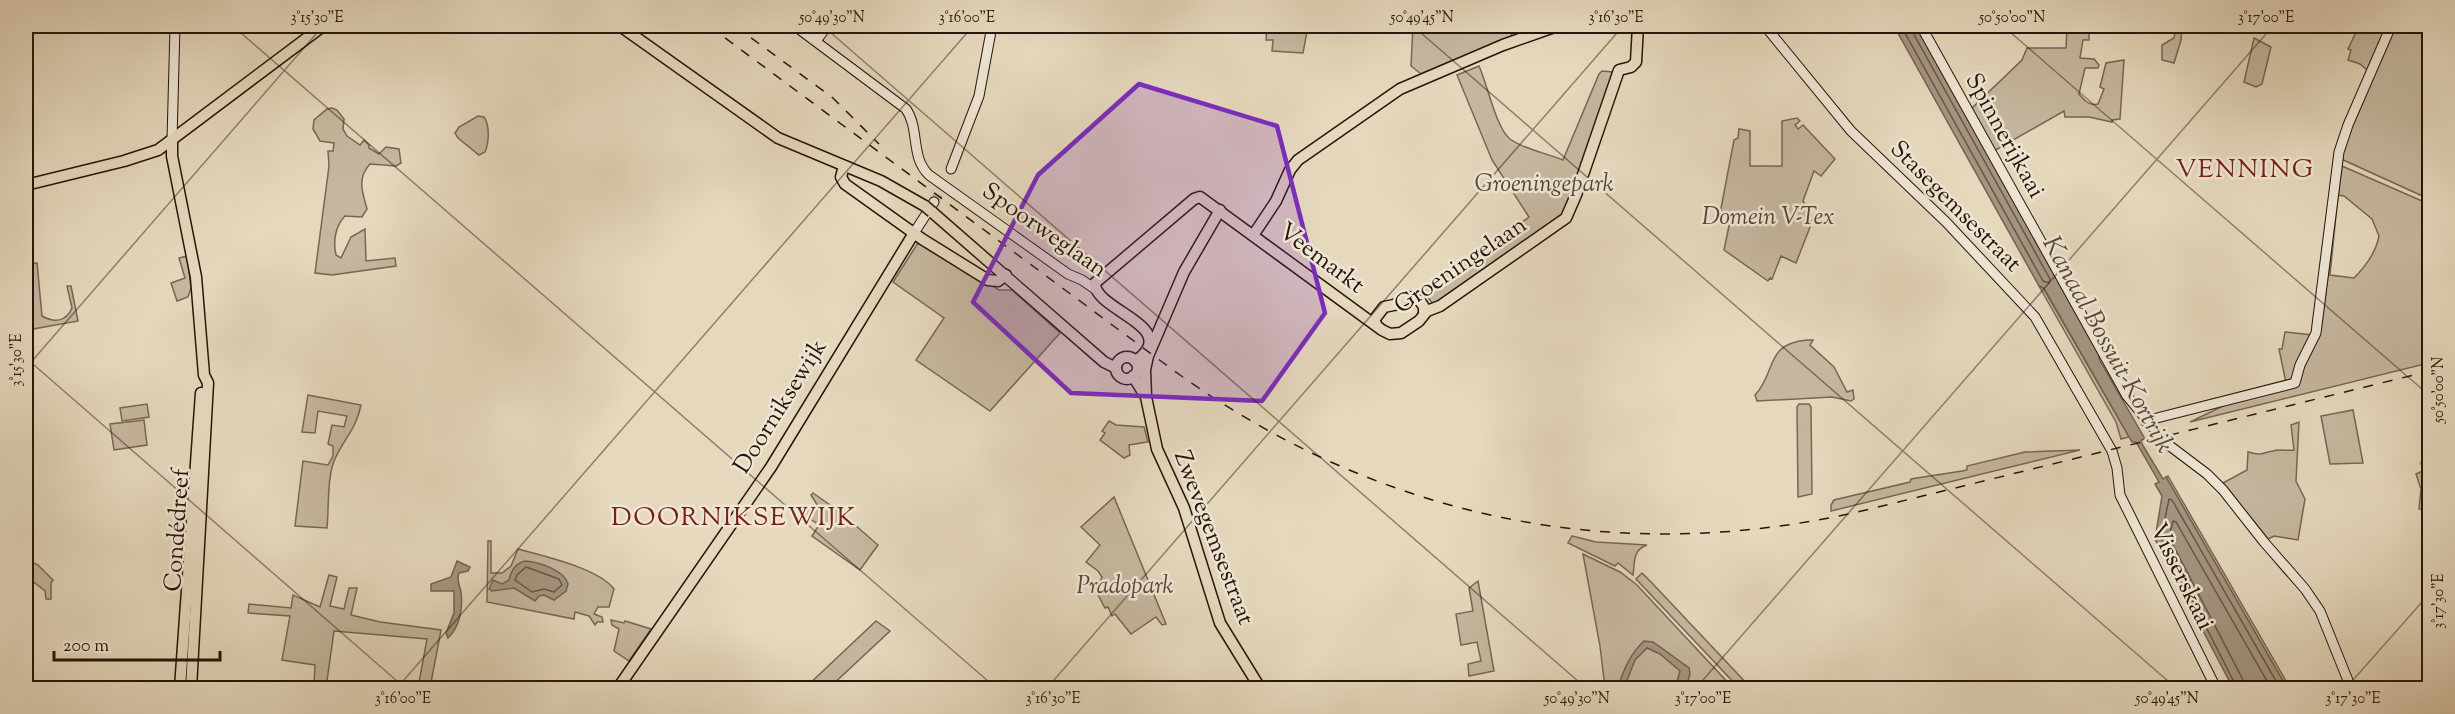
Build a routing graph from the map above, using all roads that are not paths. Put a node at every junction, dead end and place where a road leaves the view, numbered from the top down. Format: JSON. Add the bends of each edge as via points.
{"nodes":[{"id":1,"x":175,"y":26,"type":"edge"},
{"id":2,"x":323,"y":26,"type":"edge"},
{"id":3,"x":620,"y":26,"type":"edge"},
{"id":4,"x":795,"y":26,"type":"edge"},
{"id":5,"x":827,"y":26,"type":"edge"},
{"id":6,"x":1557,"y":26,"type":"edge"},
{"id":7,"x":1638,"y":26,"type":"edge"},
{"id":8,"x":1765,"y":26,"type":"edge"},
{"id":9,"x":1921,"y":26,"type":"edge"},
{"id":10,"x":2391,"y":26,"type":"edge"},
{"id":11,"x":991,"y":29,"type":"edge"},
{"id":12,"x":812,"y":38,"type":"junction"},
{"id":13,"x":172,"y":140,"type":"junction"},
{"id":14,"x":844,"y":166,"type":"junction"},
{"id":15,"x":949,"y":174,"type":"tunnel mouth"},
{"id":16,"x":26,"y":185,"type":"edge"},
{"id":17,"x":930,"y":207,"type":"junction"},
{"id":18,"x":1220,"y":210,"type":"junction"},
{"id":19,"x":914,"y":233,"type":"junction"},
{"id":20,"x":1254,"y":234,"type":"junction"},
{"id":21,"x":1006,"y":274,"type":"junction"},
{"id":22,"x":1095,"y":289,"type":"junction"},
{"id":23,"x":1170,"y":306,"type":"junction"},
{"id":24,"x":1424,"y":313,"type":"junction"},
{"id":25,"x":1377,"y":326,"type":"junction"},
{"id":26,"x":1142,"y":327,"type":"junction"},
{"id":27,"x":1395,"y":334,"type":"joint"},
{"id":28,"x":1148,"y":356,"type":"junction"},
{"id":29,"x":1136,"y":362,"type":"junction"},
{"id":30,"x":1116,"y":365,"type":"junction"},
{"id":31,"x":204,"y":375,"type":"junction"},
{"id":32,"x":1133,"y":376,"type":"junction"},
{"id":33,"x":1146,"y":397,"type":"junction"},
{"id":34,"x":2145,"y":421,"type":"junction"},
{"id":35,"x":2098,"y":430,"type":"joint"},
{"id":36,"x":1260,"y":687,"type":"edge"},
{"id":37,"x":180,"y":688,"type":"edge"},
{"id":38,"x":190,"y":688,"type":"edge"},
{"id":39,"x":618,"y":688,"type":"edge"},
{"id":40,"x":2216,"y":688,"type":"edge"},
{"id":41,"x":2351,"y":688,"type":"edge"}],
"edges":[{"from":1,"to":13,"type":"street"},
{"from":2,"to":13,"type":"main road"},
{"from":3,"to":14,"type":"main road","via":[[778,138]]},
{"from":4,"to":12,"type":"street"},
{"from":5,"to":12,"type":"street","via":[[819,37]]},
{"from":6,"to":20,"type":"main road","name":"Veemarkt","via":[[1400,89],[1301,157]]},
{"from":7,"to":24,"type":"main road","name":"Groeningelaan","via":[[1635,63],[1620,69],[1566,218],[1440,306]]},
{"from":8,"to":35,"type":"street","name":"Stasegemsestraat","via":[[1851,131],[1946,222],[2035,317]]},
{"from":9,"to":34,"type":"street","name":"Spinnerijkaai","via":[[2127,396]]},
{"from":10,"to":34,"type":"street","via":[[2339,152],[2316,333],[2295,383]]},
{"from":11,"to":15,"type":"street","via":[[978,100]]},
{"from":12,"to":22,"type":"street","name":"Spoorweglaan","via":[[906,109],[923,169],[960,199]]},
{"from":13,"to":16,"type":"main road","via":[[158,150],[124,161]]},
{"from":13,"to":31,"type":"main road","name":"Condédreef","via":[[196,277]]},
{"from":14,"to":17,"type":"main road"},
{"from":14,"to":19,"type":"main road","via":[[841,177],[845,184]]},
{"from":17,"to":19,"type":"street"},
{"from":17,"to":21,"type":"main road"},
{"from":18,"to":20,"type":"main road","name":"Veemarkt"},
{"from":18,"to":22,"type":"main road","name":"Veemarkt","via":[[1203,197],[1194,199],[1098,278]]},
{"from":18,"to":23,"type":"main road","name":"Zwevegemsestraat","via":[[1184,272]]},
{"from":19,"to":21,"type":"main road","via":[[988,280],[998,281]]},
{"from":19,"to":39,"type":"main road","name":"Doorniksewijk","via":[[773,463]]},
{"from":20,"to":25,"type":"main road","name":"Veemarkt"},
{"from":21,"to":30,"type":"main road","via":[[1107,364]]},
{"from":22,"to":26,"type":"main road","name":"Spoorweglaan"},
{"from":23,"to":26,"type":"main road","name":"Zwevegemsestraat","via":[[1153,330]]},
{"from":23,"to":28,"type":"main road","name":"Zwevegemsestraat"},
{"from":24,"to":25,"type":"main road","name":"Groeningelaan","via":[[1422,302],[1414,297],[1380,310],[1375,318]]},
{"from":24,"to":27,"type":"main road","name":"Groeningelaan","via":[[1419,321]]},
{"from":25,"to":27,"type":"main road","name":"Veemarkt"},
{"from":26,"to":29,"type":"main road","via":[[1151,342]]},
{"from":28,"to":29,"type":"main road"},
{"from":28,"to":33,"type":"main road","name":"Zwevegemsestraat","via":[[1144,370]]},
{"from":29,"to":30,"type":"main road","via":[[1126,357]]},
{"from":29,"to":32,"type":"main road"},
{"from":30,"to":32,"type":"main road","via":[[1122,378]]},
{"from":31,"to":37,"type":"main road","name":"Condédreef"},
{"from":31,"to":38,"type":"main road","name":"Condédreef","via":[[208,383],[207,412]]},
{"from":32,"to":33,"type":"main road","name":"Zwevegemsestraat"},
{"from":33,"to":36,"type":"main road","name":"Zwevegemsestraat","via":[[1157,449],[1194,534],[1220,623]]},
{"from":34,"to":41,"type":"street","name":"Spinnerijkaai","via":[[2166,443],[2208,474],[2305,589],[2320,611]]},
{"from":35,"to":40,"type":"street","name":"Visserskaai","via":[[2115,460],[2120,495],[2129,515]]}]}
